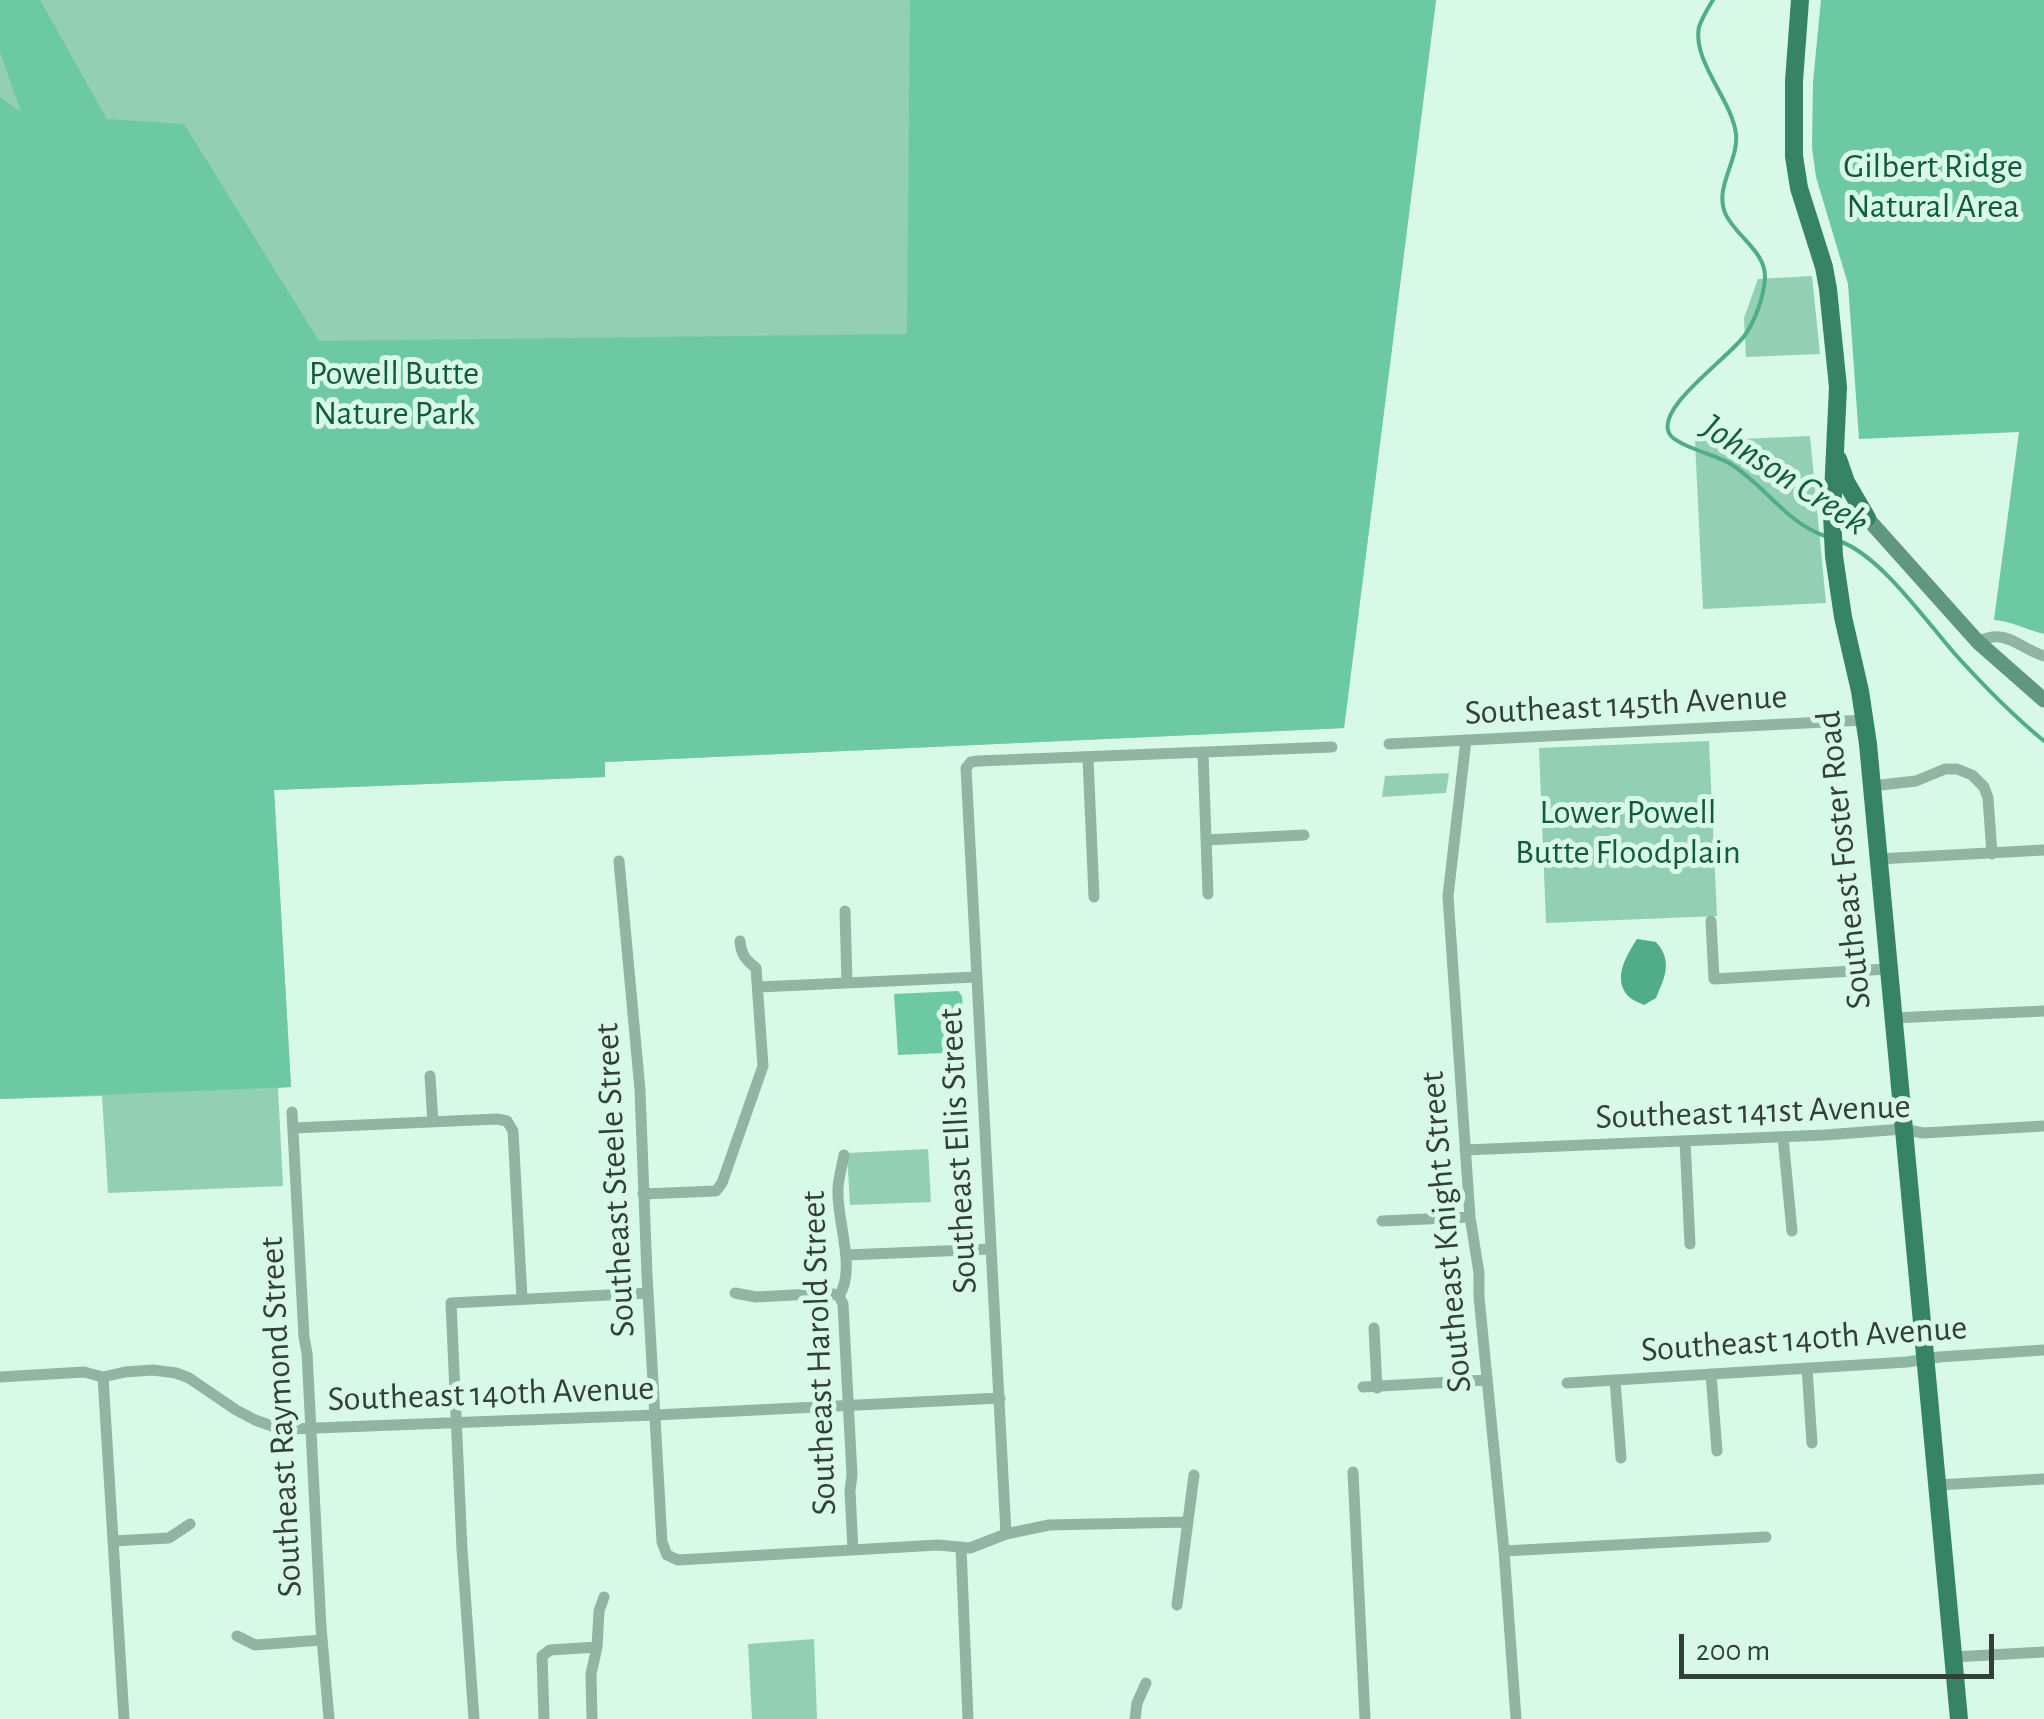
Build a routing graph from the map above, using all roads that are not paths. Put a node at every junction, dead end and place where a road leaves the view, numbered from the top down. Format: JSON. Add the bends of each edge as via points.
{"nodes":[{"id":1,"x":1800,"y":0,"type":"edge"},
{"id":2,"x":1834,"y":450,"type":"junction"},
{"id":3,"x":1867,"y":518,"type":"junction"},
{"id":4,"x":1832,"y":519,"type":"junction"},
{"id":5,"x":1978,"y":642,"type":"junction"},
{"id":6,"x":2044,"y":656,"type":"edge"},
{"id":7,"x":2044,"y":700,"type":"edge"},
{"id":8,"x":1865,"y":720,"type":"junction"},
{"id":9,"x":1466,"y":740,"type":"junction"},
{"id":10,"x":1390,"y":744,"type":"dead end"},
{"id":11,"x":1332,"y":747,"type":"dead end"},
{"id":12,"x":1203,"y":752,"type":"junction"},
{"id":13,"x":1088,"y":758,"type":"junction"},
{"id":14,"x":1872,"y":786,"type":"junction"},
{"id":15,"x":1304,"y":835,"type":"dead end"},
{"id":16,"x":1206,"y":840,"type":"junction"},
{"id":17,"x":2044,"y":850,"type":"edge"},
{"id":18,"x":1992,"y":854,"type":"junction"},
{"id":19,"x":1878,"y":858,"type":"junction"},
{"id":20,"x":618,"y":861,"type":"dead end"},
{"id":21,"x":1208,"y":894,"type":"dead end"},
{"id":22,"x":1094,"y":896,"type":"dead end"},
{"id":23,"x":845,"y":911,"type":"dead end"},
{"id":24,"x":1710,"y":921,"type":"dead end"},
{"id":25,"x":740,"y":941,"type":"dead end"},
{"id":26,"x":1888,"y":970,"type":"junction"},
{"id":27,"x":976,"y":977,"type":"junction"},
{"id":28,"x":848,"y":983,"type":"junction"},
{"id":29,"x":759,"y":987,"type":"junction"},
{"id":30,"x":2044,"y":1011,"type":"edge"},
{"id":31,"x":1893,"y":1018,"type":"junction"},
{"id":32,"x":430,"y":1076,"type":"dead end"},
{"id":33,"x":292,"y":1112,"type":"dead end"},
{"id":34,"x":433,"y":1122,"type":"junction"},
{"id":35,"x":2044,"y":1126,"type":"edge"},
{"id":36,"x":294,"y":1128,"type":"junction"},
{"id":37,"x":1904,"y":1128,"type":"junction"},
{"id":38,"x":1783,"y":1136,"type":"junction"},
{"id":39,"x":1686,"y":1140,"type":"junction"},
{"id":40,"x":1465,"y":1150,"type":"junction"},
{"id":41,"x":844,"y":1155,"type":"dead end"},
{"id":42,"x":643,"y":1194,"type":"junction"},
{"id":43,"x":1470,"y":1217,"type":"junction"},
{"id":44,"x":1382,"y":1222,"type":"dead end"},
{"id":45,"x":1792,"y":1231,"type":"dead end"},
{"id":46,"x":1690,"y":1244,"type":"dead end"},
{"id":47,"x":992,"y":1249,"type":"junction"},
{"id":48,"x":847,"y":1255,"type":"junction"},
{"id":49,"x":648,"y":1293,"type":"junction"},
{"id":50,"x":735,"y":1293,"type":"dead end"},
{"id":51,"x":840,"y":1296,"type":"junction"},
{"id":52,"x":522,"y":1298,"type":"junction"},
{"id":53,"x":1374,"y":1328,"type":"dead end"},
{"id":54,"x":2044,"y":1350,"type":"edge"},
{"id":55,"x":1924,"y":1359,"type":"junction"},
{"id":56,"x":1807,"y":1368,"type":"junction"},
{"id":57,"x":1711,"y":1374,"type":"junction"},
{"id":58,"x":0,"y":1376,"type":"edge"},
{"id":59,"x":103,"y":1377,"type":"junction"},
{"id":60,"x":1487,"y":1380,"type":"junction"},
{"id":61,"x":1616,"y":1380,"type":"junction"},
{"id":62,"x":1567,"y":1383,"type":"dead end"},
{"id":63,"x":1363,"y":1387,"type":"dead end"},
{"id":64,"x":1378,"y":1388,"type":"junction"},
{"id":65,"x":1000,"y":1398,"type":"junction"},
{"id":66,"x":848,"y":1405,"type":"junction"},
{"id":67,"x":655,"y":1415,"type":"junction"},
{"id":68,"x":456,"y":1422,"type":"junction"},
{"id":69,"x":310,"y":1428,"type":"junction"},
{"id":70,"x":1812,"y":1444,"type":"dead end"},
{"id":71,"x":1716,"y":1452,"type":"dead end"},
{"id":72,"x":1621,"y":1458,"type":"dead end"},
{"id":73,"x":1353,"y":1472,"type":"dead end"},
{"id":74,"x":1194,"y":1476,"type":"dead end"},
{"id":75,"x":2044,"y":1479,"type":"edge"},
{"id":76,"x":1936,"y":1485,"type":"junction"},
{"id":77,"x":1188,"y":1522,"type":"junction"},
{"id":78,"x":190,"y":1524,"type":"dead end"},
{"id":79,"x":1006,"y":1534,"type":"junction"},
{"id":80,"x":1766,"y":1538,"type":"dead end"},
{"id":81,"x":113,"y":1541,"type":"junction"},
{"id":82,"x":961,"y":1547,"type":"junction"},
{"id":83,"x":853,"y":1550,"type":"junction"},
{"id":84,"x":1504,"y":1550,"type":"junction"},
{"id":85,"x":604,"y":1597,"type":"dead end"},
{"id":86,"x":1177,"y":1604,"type":"dead end"},
{"id":87,"x":237,"y":1636,"type":"dead end"},
{"id":88,"x":322,"y":1640,"type":"junction"},
{"id":89,"x":597,"y":1648,"type":"junction"},
{"id":90,"x":2044,"y":1652,"type":"edge"},
{"id":91,"x":1953,"y":1656,"type":"junction"},
{"id":92,"x":1146,"y":1682,"type":"dead end"},
{"id":93,"x":124,"y":1719,"type":"edge"},
{"id":94,"x":329,"y":1719,"type":"edge"},
{"id":95,"x":474,"y":1719,"type":"edge"},
{"id":96,"x":544,"y":1719,"type":"edge"},
{"id":97,"x":592,"y":1719,"type":"edge"},
{"id":98,"x":968,"y":1719,"type":"edge"},
{"id":99,"x":1135,"y":1719,"type":"edge"},
{"id":100,"x":1365,"y":1719,"type":"edge"},
{"id":101,"x":1516,"y":1719,"type":"edge"},
{"id":102,"x":1959,"y":1719,"type":"edge"}],
"edges":[{"from":1,"to":2,"type":"main road","name":"Southeast Foster Road","via":[[1794,156],[1828,288],[1838,387]]},
{"from":2,"to":3,"type":"main road"},
{"from":2,"to":4,"type":"main road","name":"Southeast Foster Road"},
{"from":3,"to":4,"type":"street"},
{"from":3,"to":5,"type":"street"},
{"from":4,"to":8,"type":"main road","name":"Southeast Foster Road","via":[[1842,617]]},
{"from":5,"to":6,"type":"street","via":[[2004,636]]},
{"from":5,"to":7,"type":"street"},
{"from":8,"to":9,"type":"street","name":"Southeast 145th Avenue"},
{"from":8,"to":14,"type":"main road","name":"Southeast Foster Road"},
{"from":9,"to":10,"type":"street","name":"Southeast 145th Avenue"},
{"from":9,"to":40,"type":"street","name":"Southeast Knight Street","via":[[1448,896]]},
{"from":11,"to":12,"type":"street"},
{"from":12,"to":13,"type":"street"},
{"from":12,"to":16,"type":"street"},
{"from":13,"to":22,"type":"street"},
{"from":13,"to":27,"type":"street","name":"Southeast Ellis Street","via":[[968,765]]},
{"from":14,"to":18,"type":"street","via":[[1946,769],[1972,775],[1988,798]]},
{"from":14,"to":19,"type":"main road","name":"Southeast Foster Road"},
{"from":15,"to":16,"type":"street"},
{"from":16,"to":21,"type":"street"},
{"from":17,"to":18,"type":"street"},
{"from":18,"to":19,"type":"street"},
{"from":19,"to":26,"type":"main road","name":"Southeast Foster Road"},
{"from":20,"to":42,"type":"street","name":"Southeast Steele Street"},
{"from":23,"to":28,"type":"street"},
{"from":24,"to":26,"type":"street","via":[[1714,979]]},
{"from":25,"to":29,"type":"street"},
{"from":26,"to":31,"type":"main road","name":"Southeast Foster Road"},
{"from":27,"to":28,"type":"street"},
{"from":27,"to":47,"type":"street","name":"Southeast Ellis Street"},
{"from":28,"to":29,"type":"street"},
{"from":29,"to":42,"type":"street","via":[[763,1066],[722,1183],[716,1191]]},
{"from":30,"to":31,"type":"street"},
{"from":31,"to":37,"type":"main road","name":"Southeast Foster Road"},
{"from":32,"to":34,"type":"street"},
{"from":33,"to":36,"type":"street","name":"Southeast Raymond Street"},
{"from":34,"to":36,"type":"street"},
{"from":34,"to":52,"type":"street","via":[[509,1123]]},
{"from":35,"to":37,"type":"street","name":"Southeast 141st Avenue","via":[[1923,1133]]},
{"from":36,"to":69,"type":"street","name":"Southeast Raymond Street"},
{"from":37,"to":38,"type":"street","name":"Southeast 141st Avenue"},
{"from":37,"to":55,"type":"main road","name":"Southeast Foster Road"},
{"from":38,"to":39,"type":"street","name":"Southeast 141st Avenue"},
{"from":38,"to":45,"type":"street"},
{"from":39,"to":40,"type":"street","name":"Southeast 141st Avenue"},
{"from":39,"to":46,"type":"street"},
{"from":40,"to":43,"type":"street","name":"Southeast Knight Street"},
{"from":41,"to":48,"type":"street","name":"Southeast Harold Street","via":[[838,1193]]},
{"from":42,"to":49,"type":"street","name":"Southeast Steele Street"},
{"from":43,"to":44,"type":"street"},
{"from":43,"to":60,"type":"street","name":"Southeast Knight Street"},
{"from":47,"to":48,"type":"street"},
{"from":47,"to":65,"type":"street","name":"Southeast Ellis Street"},
{"from":48,"to":51,"type":"street","name":"Southeast Harold Street"},
{"from":49,"to":52,"type":"street"},
{"from":49,"to":67,"type":"street","name":"Southeast Steele Street"},
{"from":50,"to":51,"type":"street"},
{"from":51,"to":66,"type":"street","name":"Southeast Harold Street"},
{"from":52,"to":68,"type":"street","via":[[450,1303]]},
{"from":53,"to":64,"type":"street"},
{"from":54,"to":55,"type":"street","name":"Southeast 140th Avenue"},
{"from":55,"to":56,"type":"street","name":"Southeast 140th Avenue"},
{"from":55,"to":76,"type":"main road","name":"Southeast Foster Road"},
{"from":56,"to":57,"type":"street","name":"Southeast 140th Avenue"},
{"from":56,"to":70,"type":"street"},
{"from":57,"to":61,"type":"street","name":"Southeast 140th Avenue"},
{"from":57,"to":71,"type":"street"},
{"from":58,"to":59,"type":"street","name":"Southeast 140th Avenue"},
{"from":59,"to":69,"type":"street","name":"Southeast 140th Avenue","via":[[176,1373],[256,1420]]},
{"from":59,"to":81,"type":"street"},
{"from":60,"to":64,"type":"street"},
{"from":60,"to":84,"type":"street","name":"Southeast Knight Street"},
{"from":61,"to":62,"type":"street","name":"Southeast 140th Avenue"},
{"from":61,"to":72,"type":"street"},
{"from":63,"to":64,"type":"street"},
{"from":65,"to":66,"type":"street","name":"Southeast 140th Avenue"},
{"from":65,"to":79,"type":"street","name":"Southeast Ellis Street"},
{"from":66,"to":67,"type":"street","name":"Southeast 140th Avenue"},
{"from":66,"to":83,"type":"street","name":"Southeast Harold Street"},
{"from":67,"to":68,"type":"street","name":"Southeast 140th Avenue"},
{"from":67,"to":83,"type":"street","name":"Southeast Steele Street","via":[[667,1555],[678,1560]]},
{"from":68,"to":69,"type":"street","name":"Southeast 140th Avenue"},
{"from":68,"to":95,"type":"street"},
{"from":69,"to":88,"type":"street","name":"Southeast Raymond Street"},
{"from":73,"to":100,"type":"street"},
{"from":74,"to":77,"type":"street"},
{"from":75,"to":76,"type":"street"},
{"from":76,"to":91,"type":"main road","name":"Southeast Foster Road"},
{"from":77,"to":79,"type":"street","via":[[1048,1525]]},
{"from":77,"to":86,"type":"street"},
{"from":78,"to":81,"type":"street","via":[[169,1538]]},
{"from":79,"to":82,"type":"street"},
{"from":80,"to":84,"type":"street"},
{"from":81,"to":93,"type":"street"},
{"from":82,"to":83,"type":"street"},
{"from":82,"to":98,"type":"street"},
{"from":84,"to":101,"type":"street","name":"Southeast Knight Street"},
{"from":85,"to":89,"type":"street"},
{"from":87,"to":88,"type":"street","via":[[255,1645]]},
{"from":88,"to":94,"type":"street","name":"Southeast Raymond Street"},
{"from":89,"to":96,"type":"street","via":[[542,1656]]},
{"from":89,"to":97,"type":"street"},
{"from":90,"to":91,"type":"street"},
{"from":91,"to":102,"type":"main road","name":"Southeast Foster Road"},
{"from":92,"to":99,"type":"street"}]}
